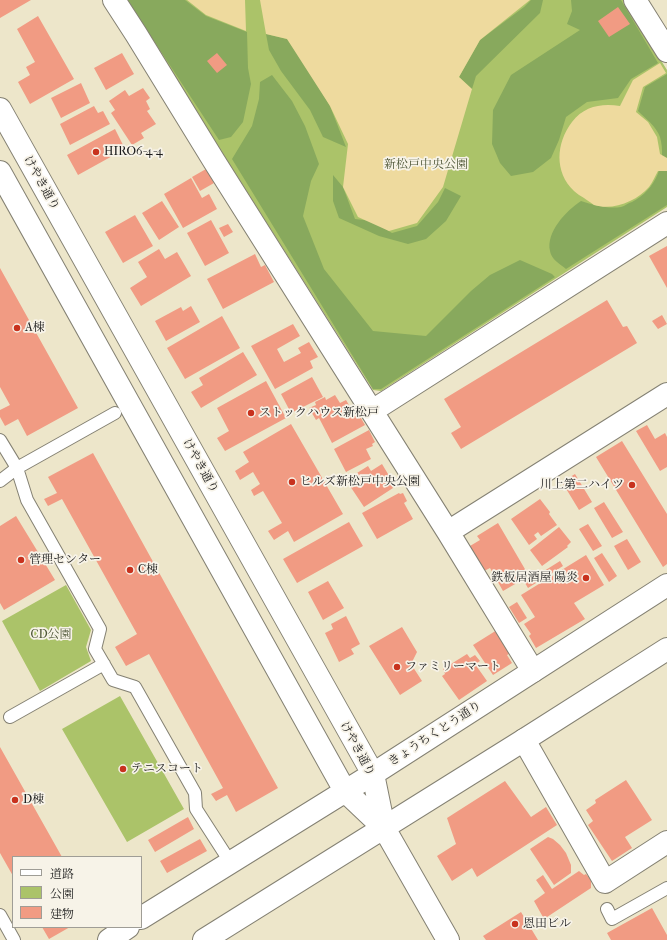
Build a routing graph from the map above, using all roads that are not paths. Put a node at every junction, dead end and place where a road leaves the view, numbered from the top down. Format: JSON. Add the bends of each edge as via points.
{"nodes":[{"id":1,"x":114,"y":0,"type":"edge"},
{"id":2,"x":635,"y":0,"type":"edge"},
{"id":3,"x":667,"y":51,"type":"edge"},
{"id":4,"x":0,"y":109,"type":"edge"},
{"id":5,"x":0,"y":172,"type":"edge"},
{"id":6,"x":667,"y":223,"type":"edge"},
{"id":7,"x":667,"y":394,"type":"edge"},
{"id":8,"x":372,"y":411,"type":"junction"},
{"id":9,"x":115,"y":413,"type":"dead end"},
{"id":10,"x":0,"y":440,"type":"edge"},
{"id":11,"x":17,"y":468,"type":"junction"},
{"id":12,"x":0,"y":481,"type":"edge"},
{"id":13,"x":448,"y":532,"type":"junction"},
{"id":14,"x":667,"y":585,"type":"edge"},
{"id":15,"x":667,"y":649,"type":"edge"},
{"id":16,"x":104,"y":664,"type":"junction"},
{"id":17,"x":533,"y":671,"type":"junction"},
{"id":18,"x":10,"y":717,"type":"dead end"},
{"id":19,"x":524,"y":740,"type":"junction"},
{"id":20,"x":373,"y":774,"type":"junction"},
{"id":21,"x":345,"y":791,"type":"junction"},
{"id":22,"x":384,"y":828,"type":"junction"},
{"id":23,"x":667,"y":842,"type":"edge"},
{"id":24,"x":225,"y":854,"type":"dead end"},
{"id":25,"x":667,"y":888,"type":"edge"},
{"id":26,"x":607,"y":909,"type":"dead end"},
{"id":27,"x":0,"y":915,"type":"edge"},
{"id":28,"x":142,"y":917,"type":"edge"},
{"id":29,"x":127,"y":928,"type":"edge"},
{"id":30,"x":14,"y":940,"type":"edge"},
{"id":31,"x":109,"y":940,"type":"edge"},
{"id":32,"x":204,"y":940,"type":"edge"},
{"id":33,"x":448,"y":940,"type":"edge"}],
"edges":[{"from":1,"to":8,"type":"street"},
{"from":2,"to":3,"type":"street"},
{"from":4,"to":20,"type":"street","name":"けやき通り"},
{"from":5,"to":21,"type":"street","name":"けやき通り"},
{"from":6,"to":8,"type":"street"},
{"from":7,"to":13,"type":"street"},
{"from":8,"to":13,"type":"street"},
{"from":9,"to":11,"type":"lane"},
{"from":10,"to":11,"type":"lane"},
{"from":11,"to":12,"type":"lane"},
{"from":11,"to":16,"type":"lane","via":[[27,500],[100,629],[95,648]]},
{"from":13,"to":17,"type":"street"},
{"from":14,"to":17,"type":"street","name":"きょうちくとう通り"},
{"from":15,"to":19,"type":"street"},
{"from":16,"to":18,"type":"lane"},
{"from":16,"to":24,"type":"lane","via":[[113,680],[135,687],[195,793],[196,809]]},
{"from":17,"to":20,"type":"street","name":"きょうちくとう通り"},
{"from":19,"to":22,"type":"street"},
{"from":19,"to":23,"type":"street","via":[[605,882]]},
{"from":20,"to":21,"type":"street","name":"きょうちくとう通り"},
{"from":20,"to":22,"type":"street","name":"けやき通り"},
{"from":21,"to":22,"type":"street","name":"けやき通り"},
{"from":21,"to":28,"type":"street","name":"きょうちくとう通り"},
{"from":22,"to":32,"type":"street"},
{"from":22,"to":33,"type":"street","name":"けやき通り"},
{"from":25,"to":26,"type":"lane","via":[[612,920]]},
{"from":27,"to":30,"type":"lane"},
{"from":29,"to":31,"type":"street"}]}
